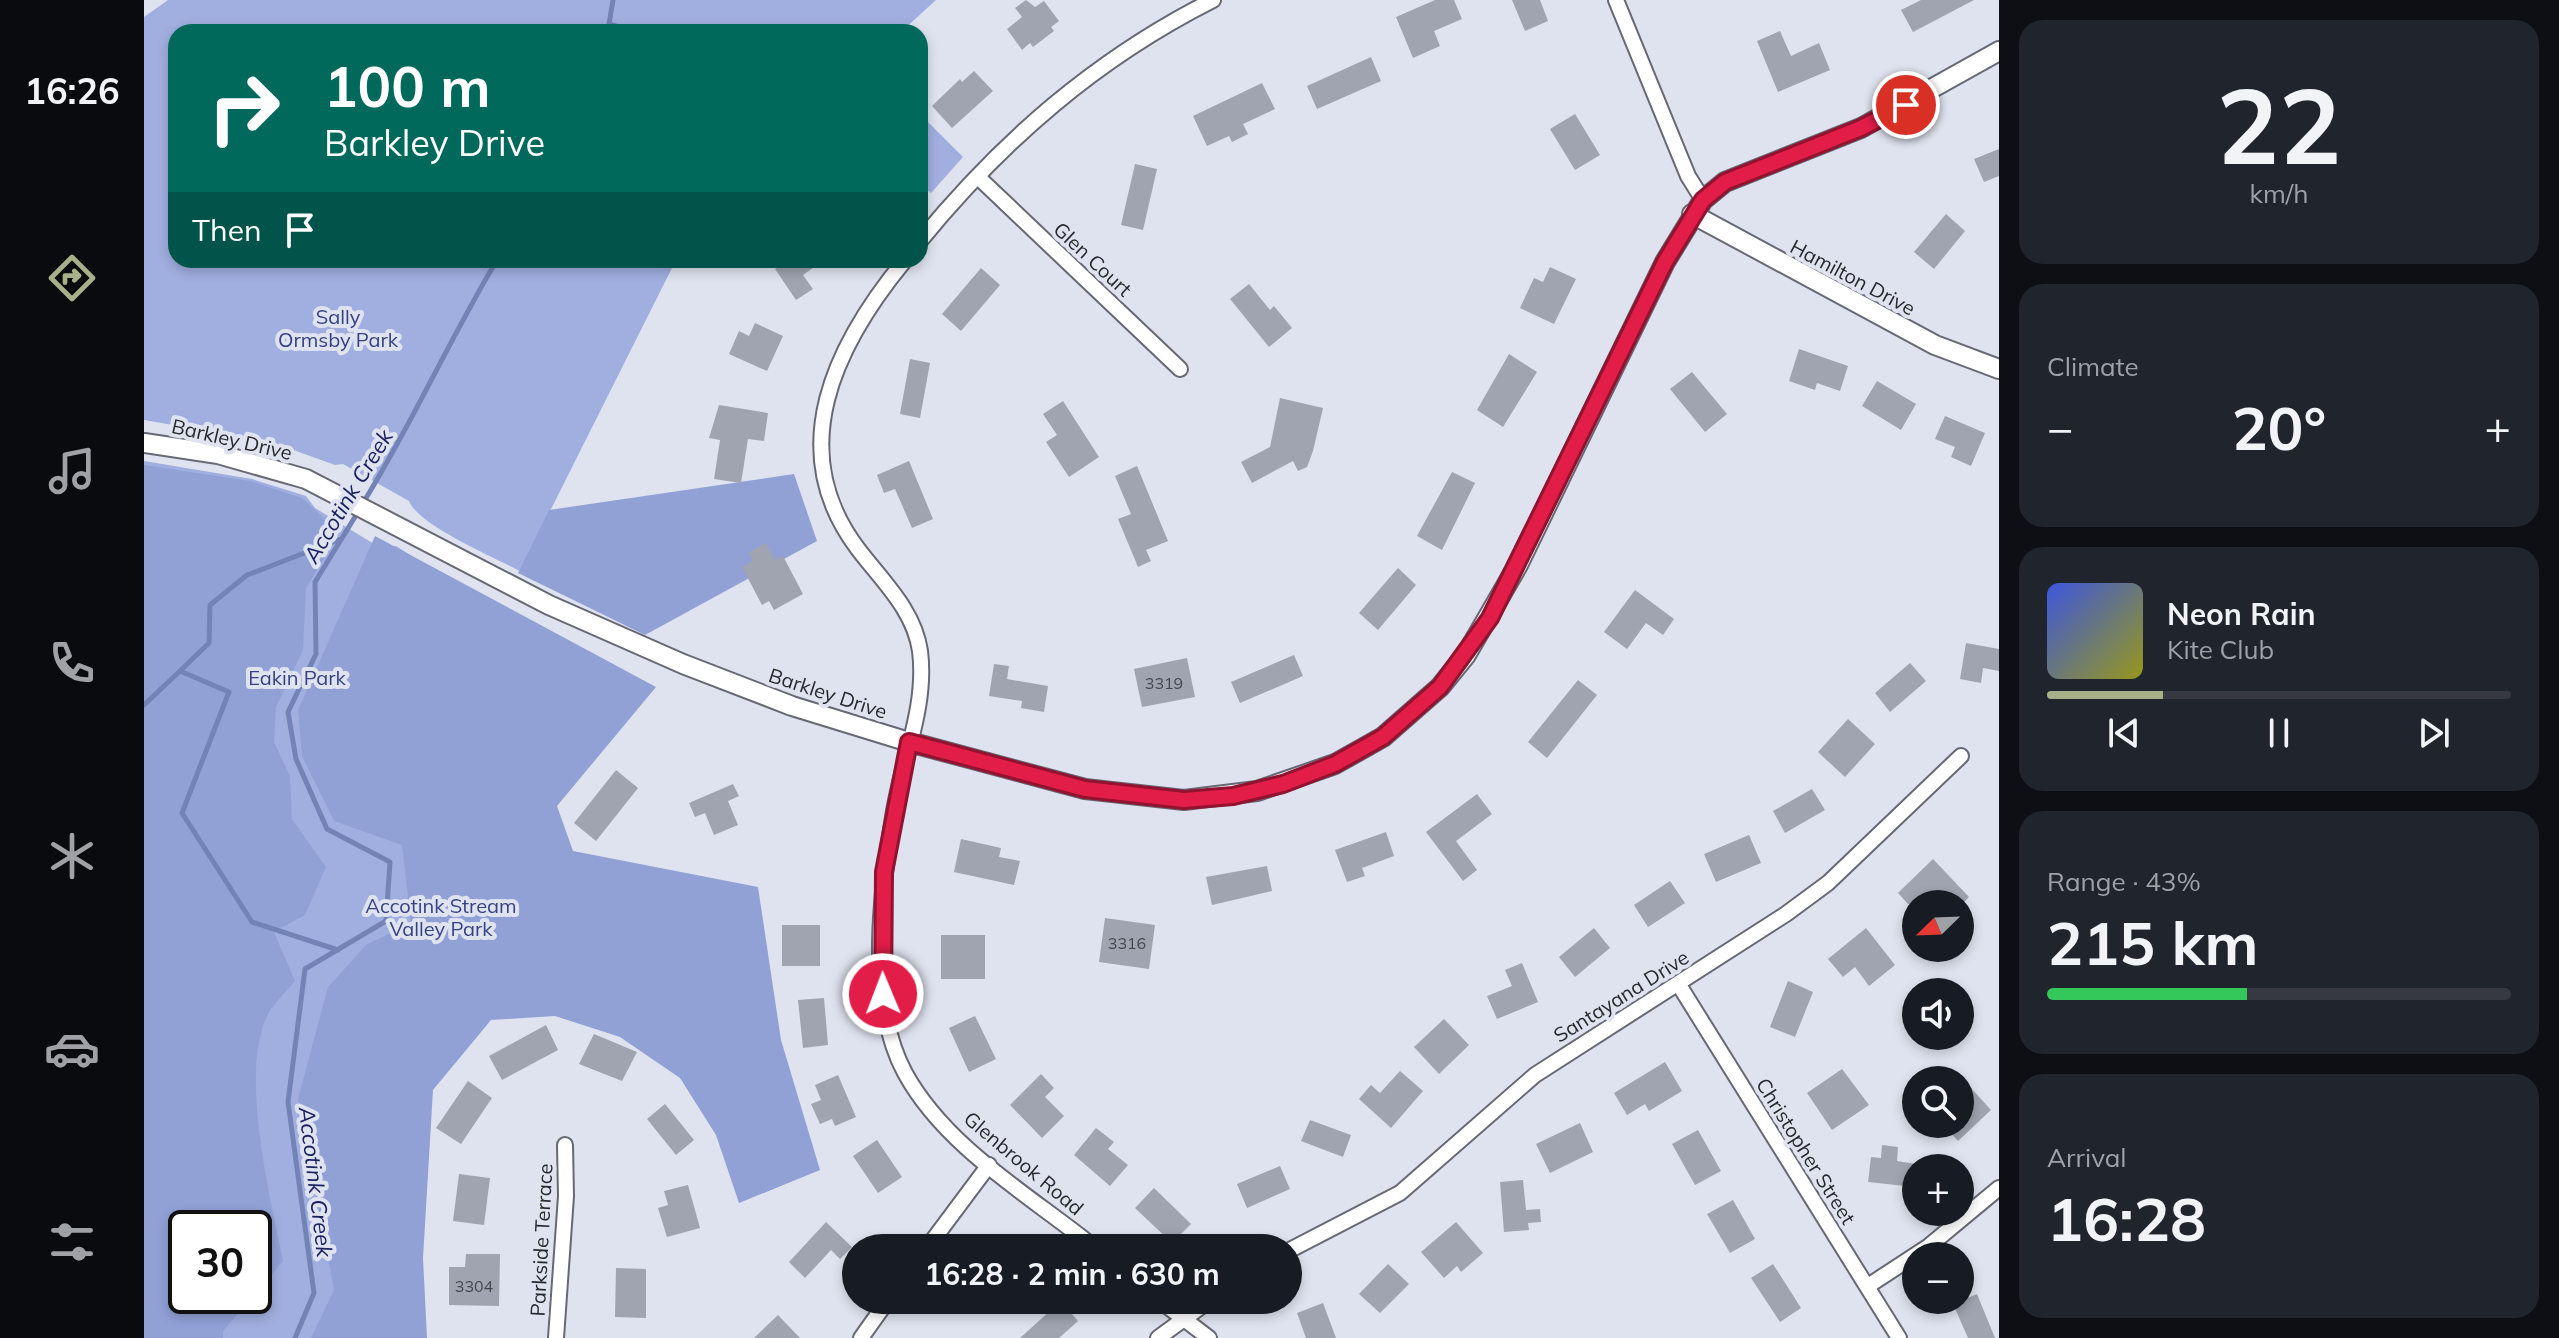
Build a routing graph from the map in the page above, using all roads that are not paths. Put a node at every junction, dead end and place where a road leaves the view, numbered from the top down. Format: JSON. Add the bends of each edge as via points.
{"nodes":[{"id":1,"x":1213,"y":0,"type":"edge"},
{"id":2,"x":1616,"y":0,"type":"edge"},
{"id":3,"x":1999,"y":51,"type":"edge"},
{"id":4,"x":978,"y":177,"type":"junction"},
{"id":5,"x":1697,"y":207,"type":"junction"},
{"id":6,"x":928,"y":232,"type":"edge"},
{"id":7,"x":900,"y":268,"type":"edge"},
{"id":8,"x":1180,"y":369,"type":"dead end"},
{"id":9,"x":1999,"y":369,"type":"edge"},
{"id":10,"x":144,"y":443,"type":"edge"},
{"id":11,"x":909,"y":742,"type":"junction"},
{"id":12,"x":1961,"y":756,"type":"dead end"},
{"id":13,"x":1679,"y":985,"type":"junction"},
{"id":14,"x":565,"y":1145,"type":"dead end"},
{"id":15,"x":989,"y":1165,"type":"junction"},
{"id":16,"x":1999,"y":1188,"type":"edge"},
{"id":17,"x":937,"y":1234,"type":"edge"},
{"id":18,"x":1077,"y":1234,"type":"edge"},
{"id":19,"x":1302,"y":1244,"type":"edge"},
{"id":20,"x":1868,"y":1286,"type":"junction"},
{"id":21,"x":878,"y":1314,"type":"edge"},
{"id":22,"x":1177,"y":1314,"type":"edge"},
{"id":23,"x":1190,"y":1314,"type":"edge"},
{"id":24,"x":1183,"y":1319,"type":"junction"},
{"id":25,"x":556,"y":1338,"type":"edge"},
{"id":26,"x":861,"y":1338,"type":"edge"},
{"id":27,"x":1158,"y":1338,"type":"edge"},
{"id":28,"x":1209,"y":1338,"type":"edge"},
{"id":29,"x":1899,"y":1338,"type":"edge"}],
"edges":[{"from":1,"to":4,"type":"street","via":[[1142,38],[1071,88],[1025,126]]},
{"from":2,"to":5,"type":"street"},
{"from":3,"to":5,"type":"street","name":"Barkley Drive","via":[[1861,128],[1725,182]]},
{"from":4,"to":6,"type":"street"},
{"from":4,"to":8,"type":"street","name":"Glen Court"},
{"from":5,"to":9,"type":"street","name":"Hamilton Drive","via":[[1935,345]]},
{"from":5,"to":11,"type":"street","name":"Barkley Drive","via":[[1490,618],[1440,687],[1383,737],[1335,764],[1283,784],[1184,800],[1085,789]]},
{"from":7,"to":11,"type":"street","name":"Glenbrook Road","via":[[845,352],[826,397],[820,438],[835,512],[915,629],[921,698]]},
{"from":10,"to":11,"type":"street","name":"Barkley Drive","via":[[218,454],[326,488],[549,605],[685,665]]},
{"from":11,"to":15,"type":"street","name":"Glenbrook Road","via":[[884,872],[886,1017],[914,1087]]},
{"from":12,"to":13,"type":"street","name":"Santayana Drive","via":[[1828,883]]},
{"from":13,"to":19,"type":"street","name":"Santayana Drive","via":[[1535,1075],[1400,1193]]},
{"from":13,"to":20,"type":"street","name":"Christopher Street"},
{"from":14,"to":25,"type":"street","name":"Parkside Terrace"},
{"from":15,"to":17,"type":"street"},
{"from":15,"to":18,"type":"street","name":"Glenbrook Road"},
{"from":16,"to":20,"type":"street","via":[[1929,1246]]},
{"from":20,"to":29,"type":"street","name":"Christopher Street"},
{"from":21,"to":26,"type":"street"},
{"from":22,"to":24,"type":"street"},
{"from":23,"to":24,"type":"street"},
{"from":24,"to":27,"type":"street"},
{"from":24,"to":28,"type":"street"}]}
